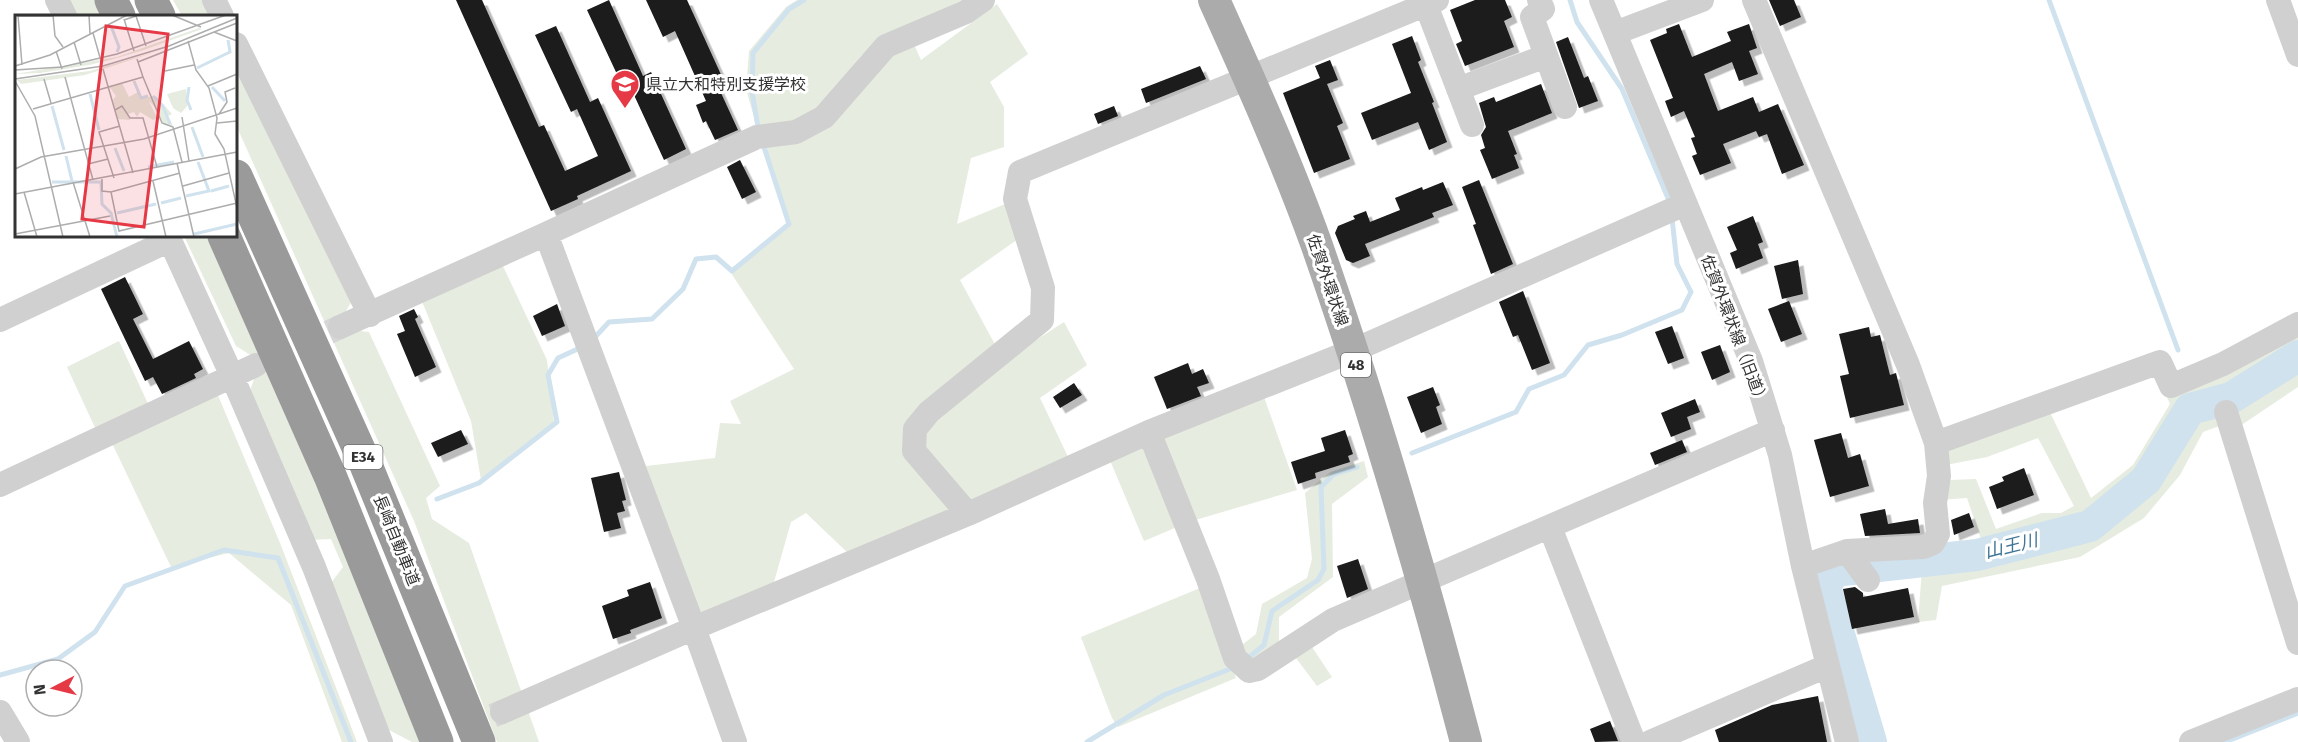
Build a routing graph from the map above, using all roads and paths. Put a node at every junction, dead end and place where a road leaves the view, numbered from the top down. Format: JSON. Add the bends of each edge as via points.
{"nodes":[{"id":1,"x":57,"y":0,"type":"edge"},
{"id":2,"x":111,"y":0,"type":"edge"},
{"id":3,"x":151,"y":0,"type":"edge"},
{"id":4,"x":214,"y":0,"type":"edge"},
{"id":5,"x":982,"y":0,"type":"edge"},
{"id":6,"x":1214,"y":0,"type":"edge"},
{"id":7,"x":1539,"y":0,"type":"edge"},
{"id":8,"x":1601,"y":0,"type":"edge"},
{"id":9,"x":1702,"y":0,"type":"edge"},
{"id":10,"x":1754,"y":0,"type":"edge"},
{"id":11,"x":2278,"y":0,"type":"edge"},
{"id":12,"x":1431,"y":2,"type":"edge"},
{"id":13,"x":64,"y":15,"type":"edge"},
{"id":14,"x":118,"y":15,"type":"edge"},
{"id":15,"x":158,"y":15,"type":"edge"},
{"id":16,"x":222,"y":15,"type":"edge"},
{"id":17,"x":1615,"y":33,"type":"junction"},
{"id":18,"x":237,"y":46,"type":"edge"},
{"id":19,"x":2298,"y":55,"type":"edge"},
{"id":20,"x":1546,"y":56,"type":"junction"},
{"id":21,"x":1249,"y":78,"type":"junction"},
{"id":22,"x":1458,"y":89,"type":"junction"},
{"id":23,"x":1565,"y":107,"type":"dead end"},
{"id":24,"x":1472,"y":125,"type":"dead end"},
{"id":25,"x":237,"y":178,"type":"edge"},
{"id":26,"x":1685,"y":204,"type":"junction"},
{"id":27,"x":546,"y":234,"type":"junction"},
{"id":28,"x":224,"y":237,"type":"edge"},
{"id":29,"x":169,"y":238,"type":"edge"},
{"id":30,"x":370,"y":315,"type":"junction"},
{"id":31,"x":0,"y":320,"type":"edge"},
{"id":32,"x":2298,"y":324,"type":"edge"},
{"id":33,"x":340,"y":327,"type":"tunnel mouth"},
{"id":34,"x":1352,"y":351,"type":"junction"},
{"id":35,"x":256,"y":365,"type":"tunnel mouth"},
{"id":36,"x":232,"y":376,"type":"junction"},
{"id":37,"x":2226,"y":412,"type":"dead end"},
{"id":38,"x":1773,"y":430,"type":"junction"},
{"id":39,"x":1149,"y":432,"type":"junction"},
{"id":40,"x":1936,"y":442,"type":"junction"},
{"id":41,"x":0,"y":484,"type":"edge"},
{"id":42,"x":968,"y":514,"type":"junction"},
{"id":43,"x":1550,"y":527,"type":"junction"},
{"id":44,"x":1847,"y":551,"type":"junction"},
{"id":45,"x":1803,"y":566,"type":"junction"},
{"id":46,"x":1868,"y":580,"type":"dead end"},
{"id":47,"x":1422,"y":582,"type":"junction"},
{"id":48,"x":694,"y":628,"type":"junction"},
{"id":49,"x":2298,"y":643,"type":"edge"},
{"id":50,"x":1827,"y":666,"type":"junction"},
{"id":51,"x":2298,"y":699,"type":"edge"},
{"id":52,"x":0,"y":712,"type":"edge"},
{"id":53,"x":502,"y":712,"type":"tunnel mouth"},
{"id":54,"x":18,"y":742,"type":"edge"},
{"id":55,"x":381,"y":742,"type":"edge"},
{"id":56,"x":437,"y":742,"type":"edge"},
{"id":57,"x":479,"y":742,"type":"edge"},
{"id":58,"x":735,"y":742,"type":"edge"},
{"id":59,"x":1466,"y":742,"type":"edge"},
{"id":60,"x":1634,"y":742,"type":"edge"},
{"id":61,"x":1650,"y":742,"type":"edge"},
{"id":62,"x":1846,"y":742,"type":"edge"},
{"id":63,"x":2192,"y":742,"type":"edge"}],
"edges":[{"from":1,"to":13,"type":"street"},
{"from":2,"to":14,"type":"highway"},
{"from":3,"to":15,"type":"highway"},
{"from":4,"to":16,"type":"street"},
{"from":5,"to":27,"type":"street","via":[[966,12],[886,46],[824,117],[796,132],[757,137]]},
{"from":6,"to":21,"type":"main road","name":"佐賀外環状線","number":"48"},
{"from":7,"to":20,"type":"street","via":[[1543,9],[1532,16]]},
{"from":8,"to":17,"type":"street","name":"佐賀外環状線（旧道）"},
{"from":9,"to":17,"type":"street"},
{"from":10,"to":40,"type":"street","via":[[1908,365]]},
{"from":11,"to":19,"type":"street"},
{"from":12,"to":21,"type":"street"},
{"from":12,"to":22,"type":"street"},
{"from":17,"to":26,"type":"street","name":"佐賀外環状線（旧道）"},
{"from":18,"to":30,"type":"street"},
{"from":20,"to":22,"type":"street"},
{"from":20,"to":23,"type":"street"},
{"from":21,"to":34,"type":"main road","name":"佐賀外環状線","number":"48","via":[[1272,128]]},
{"from":21,"to":42,"type":"street","via":[[1020,172],[1015,200],[1043,288],[1042,320],[929,412],[915,429],[914,451]]},
{"from":22,"to":24,"type":"street"},
{"from":25,"to":57,"type":"highway","name":"長崎自動車道","number":"E34","via":[[366,465]]},
{"from":26,"to":34,"type":"street"},
{"from":26,"to":38,"type":"street","name":"佐賀外環状線（旧道）","via":[[1751,361]]},
{"from":27,"to":30,"type":"street"},
{"from":27,"to":48,"type":"street"},
{"from":28,"to":56,"type":"highway","number":"E34","via":[[331,478]]},
{"from":29,"to":31,"type":"street"},
{"from":29,"to":36,"type":"street"},
{"from":30,"to":33,"type":"street"},
{"from":32,"to":40,"type":"street","via":[[2223,364],[2171,386],[2160,362]]},
{"from":34,"to":39,"type":"street"},
{"from":34,"to":47,"type":"main road","name":"佐賀外環状線","number":"48"},
{"from":35,"to":36,"type":"street"},
{"from":36,"to":41,"type":"street"},
{"from":36,"to":55,"type":"street","via":[[314,567]]},
{"from":37,"to":49,"type":"street"},
{"from":38,"to":43,"type":"street"},
{"from":38,"to":45,"type":"street","name":"佐賀外環状線（旧道）"},
{"from":39,"to":42,"type":"street"},
{"from":39,"to":47,"type":"street","via":[[1242,664],[1258,669],[1333,620]]},
{"from":40,"to":44,"type":"street","via":[[1938,534],[1933,543],[1923,547]]},
{"from":42,"to":48,"type":"street"},
{"from":43,"to":47,"type":"street"},
{"from":43,"to":60,"type":"street"},
{"from":44,"to":45,"type":"street"},
{"from":44,"to":46,"type":"street"},
{"from":45,"to":50,"type":"street","name":"佐賀外環状線（旧道）"},
{"from":47,"to":59,"type":"main road","name":"佐賀外環状線","number":"48"},
{"from":48,"to":53,"type":"street"},
{"from":48,"to":58,"type":"street"},
{"from":50,"to":61,"type":"street"},
{"from":50,"to":62,"type":"street","name":"佐賀外環状線（旧道）"},
{"from":51,"to":63,"type":"street"},
{"from":52,"to":54,"type":"street"}]}
